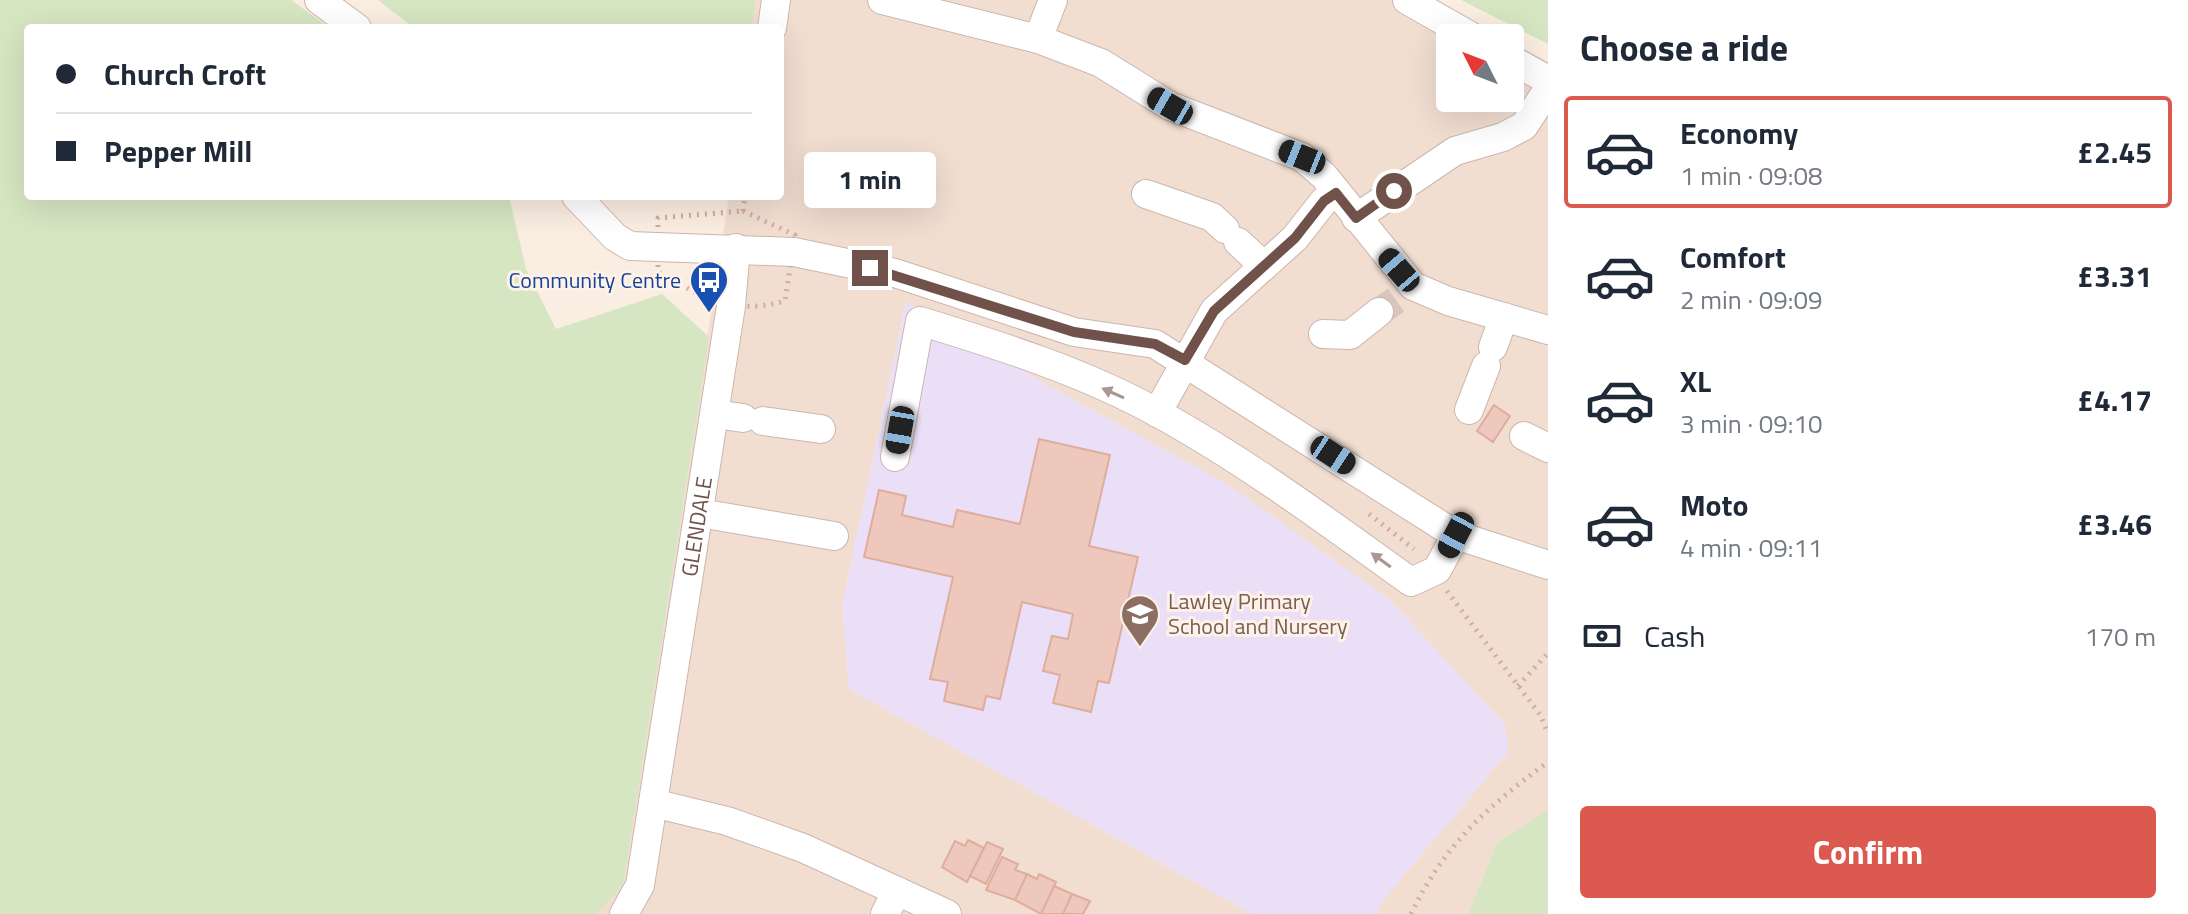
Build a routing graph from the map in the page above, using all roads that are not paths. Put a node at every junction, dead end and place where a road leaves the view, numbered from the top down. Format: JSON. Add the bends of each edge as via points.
{"nodes":[{"id":1,"x":776,"y":0,"type":"edge"},
{"id":2,"x":882,"y":0,"type":"edge"},
{"id":3,"x":1053,"y":0,"type":"edge"},
{"id":4,"x":1407,"y":0,"type":"edge"},
{"id":5,"x":323,"y":2,"type":"edge"},
{"id":6,"x":352,"y":24,"type":"edge"},
{"id":7,"x":773,"y":24,"type":"edge"},
{"id":8,"x":1449,"y":24,"type":"edge"},
{"id":9,"x":1038,"y":39,"type":"junction"},
{"id":10,"x":1524,"y":67,"type":"edge"},
{"id":11,"x":1548,"y":80,"type":"edge"},
{"id":12,"x":1548,"y":89,"type":"edge"},
{"id":13,"x":1336,"y":193,"type":"junction"},
{"id":14,"x":1146,"y":194,"type":"dead end"},
{"id":15,"x":580,"y":200,"type":"edge"},
{"id":16,"x":1356,"y":218,"type":"junction"},
{"id":17,"x":736,"y":248,"type":"junction"},
{"id":18,"x":1264,"y":266,"type":"junction"},
{"id":19,"x":1396,"y":299,"type":"junction"},
{"id":20,"x":1030,"y":317,"type":"junction"},
{"id":21,"x":1504,"y":317,"type":"junction"},
{"id":22,"x":1548,"y":330,"type":"edge"},
{"id":23,"x":1323,"y":334,"type":"dead end"},
{"id":24,"x":1022,"y":352,"type":"junction"},
{"id":25,"x":1185,"y":360,"type":"junction"},
{"id":26,"x":1469,"y":410,"type":"dead end"},
{"id":27,"x":1157,"y":413,"type":"junction"},
{"id":28,"x":715,"y":414,"type":"junction"},
{"id":29,"x":821,"y":429,"type":"dead end"},
{"id":30,"x":895,"y":457,"type":"dead end"},
{"id":31,"x":700,"y":513,"type":"junction"},
{"id":32,"x":1456,"y":535,"type":"junction"},
{"id":33,"x":834,"y":536,"type":"dead end"},
{"id":34,"x":1548,"y":565,"type":"edge"},
{"id":35,"x":653,"y":803,"type":"junction"},
{"id":36,"x":891,"y":902,"type":"edge"},
{"id":37,"x":624,"y":914,"type":"edge"},
{"id":38,"x":947,"y":914,"type":"edge"}],
"edges":[{"from":1,"to":7,"type":"street"},
{"from":2,"to":9,"type":"street"},
{"from":3,"to":9,"type":"street"},
{"from":4,"to":8,"type":"street"},
{"from":5,"to":6,"type":"street"},
{"from":9,"to":13,"type":"street","via":[[1101,63],[1170,106],[1302,157]]},
{"from":10,"to":11,"type":"street"},
{"from":12,"to":16,"type":"street","via":[[1524,126],[1455,151]]},
{"from":13,"to":16,"type":"street"},
{"from":13,"to":18,"type":"street"},
{"from":14,"to":18,"type":"street","via":[[1212,217]]},
{"from":15,"to":17,"type":"street","via":[[630,246]]},
{"from":16,"to":19,"type":"street"},
{"from":17,"to":20,"type":"street","via":[[794,252],[895,273]]},
{"from":17,"to":28,"type":"street","name":"GLENDALE"},
{"from":18,"to":25,"type":"street","via":[[1214,311]]},
{"from":19,"to":21,"type":"street","via":[[1448,301]]},
{"from":19,"to":23,"type":"street","via":[[1350,335]]},
{"from":20,"to":24,"type":"street"},
{"from":20,"to":25,"type":"street","via":[[1074,332],[1155,344]]},
{"from":21,"to":22,"type":"street"},
{"from":21,"to":26,"type":"street"},
{"from":27,"to":24,"type":"street","one_way":true},
{"from":24,"to":30,"type":"street","via":[[920,321]]},
{"from":25,"to":27,"type":"street"},
{"from":25,"to":32,"type":"street"},
{"from":32,"to":27,"type":"street","one_way":true,"via":[[1437,570],[1411,582],[1296,499]]},
{"from":28,"to":29,"type":"street"},
{"from":28,"to":31,"type":"street","name":"GLENDALE"},
{"from":31,"to":33,"type":"street"},
{"from":31,"to":35,"type":"street","name":"GLENDALE"},
{"from":32,"to":34,"type":"street"},
{"from":35,"to":36,"type":"street","via":[[727,821],[803,848]]},
{"from":35,"to":37,"type":"street","name":"GLENDALE","via":[[640,885]]},
{"from":36,"to":38,"type":"street"}]}
